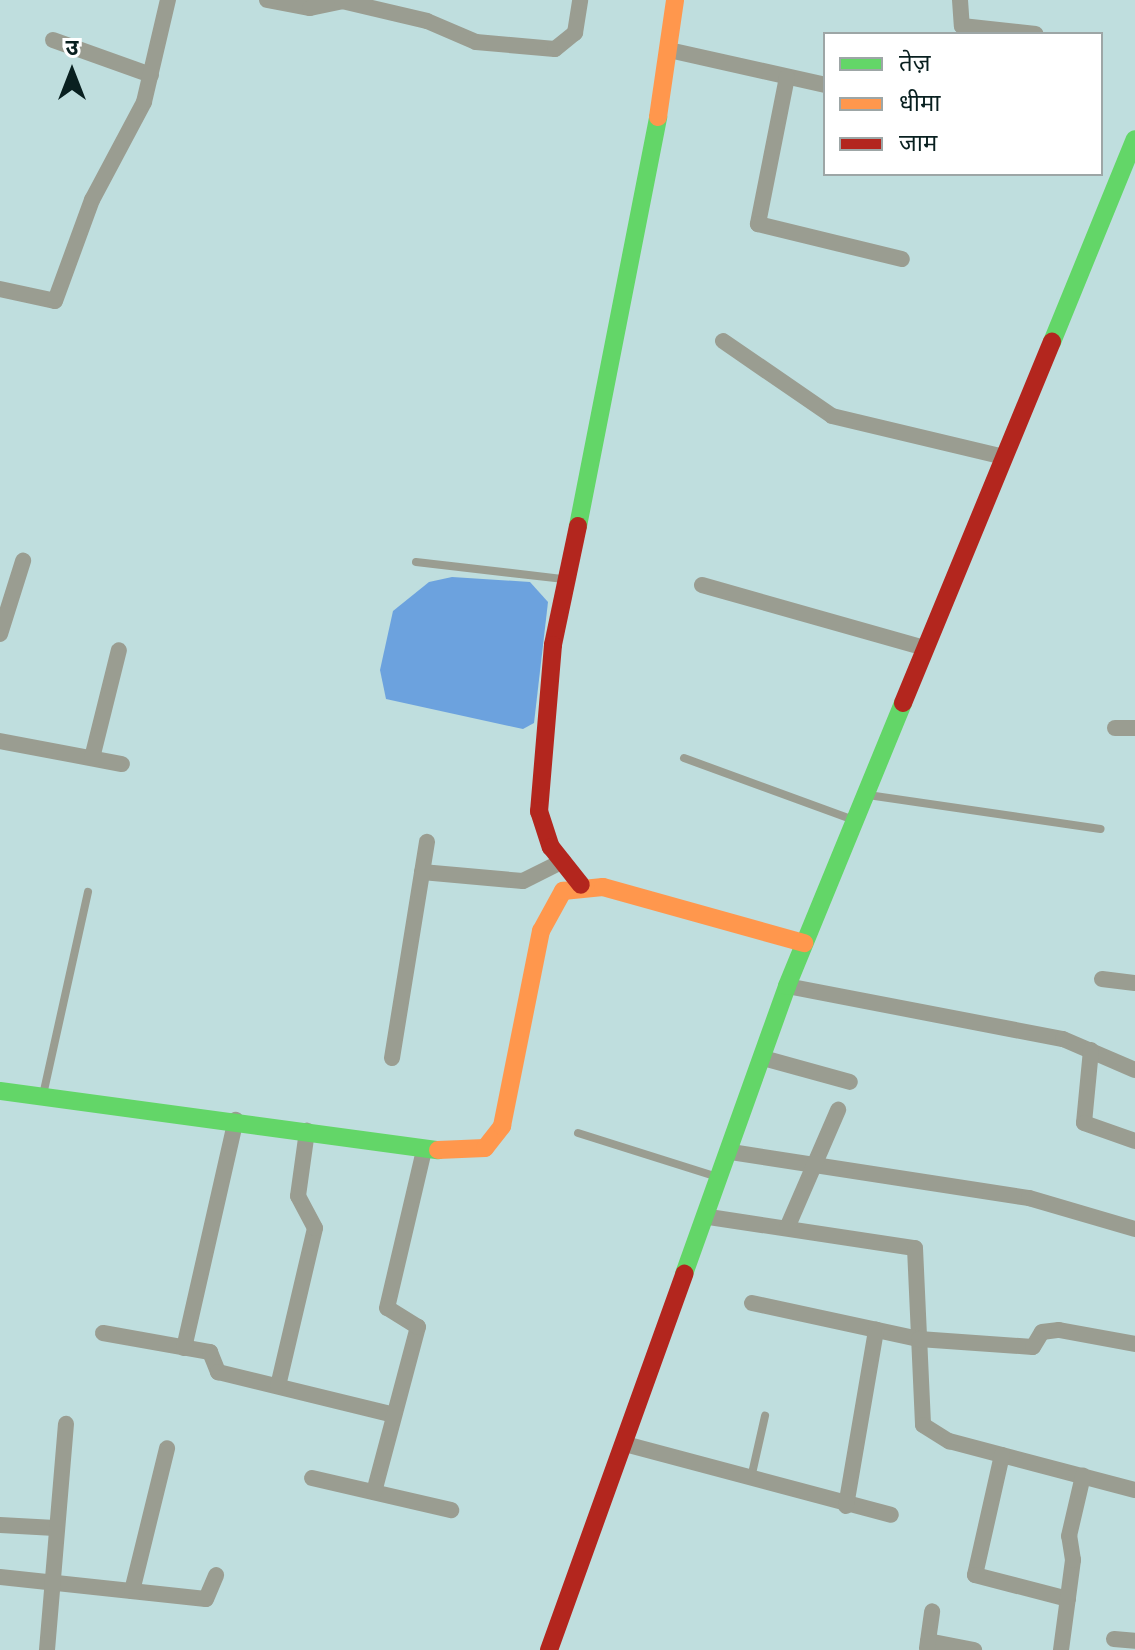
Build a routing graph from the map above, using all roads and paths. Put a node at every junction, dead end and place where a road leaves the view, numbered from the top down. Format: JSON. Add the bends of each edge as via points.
{"nodes":[{"id":1,"x":168,"y":0,"type":"edge"},
{"id":2,"x":267,"y":0,"type":"edge"},
{"id":3,"x":580,"y":0,"type":"edge"},
{"id":4,"x":675,"y":0,"type":"edge"},
{"id":5,"x":960,"y":0,"type":"edge"},
{"id":6,"x":1018,"y":32,"type":"edge"},
{"id":7,"x":53,"y":40,"type":"dead end"},
{"id":8,"x":669,"y":50,"type":"junction"},
{"id":9,"x":151,"y":75,"type":"junction"},
{"id":10,"x":787,"y":77,"type":"junction"},
{"id":11,"x":823,"y":85,"type":"edge"},
{"id":12,"x":1135,"y":139,"type":"edge"},
{"id":13,"x":902,"y":259,"type":"dead end"},
{"id":14,"x":0,"y":289,"type":"edge"},
{"id":15,"x":723,"y":341,"type":"dead end"},
{"id":16,"x":1004,"y":457,"type":"junction"},
{"id":17,"x":23,"y":561,"type":"dead end"},
{"id":18,"x":416,"y":562,"type":"dead end"},
{"id":19,"x":562,"y":579,"type":"junction"},
{"id":20,"x":702,"y":585,"type":"dead end"},
{"id":21,"x":0,"y":634,"type":"edge"},
{"id":22,"x":924,"y":648,"type":"junction"},
{"id":23,"x":119,"y":650,"type":"dead end"},
{"id":24,"x":1115,"y":728,"type":"dead end"},
{"id":25,"x":1135,"y":728,"type":"edge"},
{"id":26,"x":0,"y":741,"type":"edge"},
{"id":27,"x":92,"y":758,"type":"junction"},
{"id":28,"x":684,"y":758,"type":"dead end"},
{"id":29,"x":122,"y":764,"type":"dead end"},
{"id":30,"x":864,"y":794,"type":"junction"},
{"id":31,"x":853,"y":820,"type":"junction"},
{"id":32,"x":1101,"y":829,"type":"dead end"},
{"id":33,"x":427,"y":842,"type":"dead end"},
{"id":34,"x":563,"y":861,"type":"junction"},
{"id":35,"x":422,"y":872,"type":"junction"},
{"id":36,"x":581,"y":885,"type":"junction"},
{"id":37,"x":88,"y":892,"type":"dead end"},
{"id":38,"x":804,"y":943,"type":"junction"},
{"id":39,"x":1102,"y":979,"type":"dead end"},
{"id":40,"x":1135,"y":983,"type":"edge"},
{"id":41,"x":787,"y":986,"type":"junction"},
{"id":42,"x":1091,"y":1050,"type":"junction"},
{"id":43,"x":392,"y":1058,"type":"dead end"},
{"id":44,"x":763,"y":1058,"type":"junction"},
{"id":45,"x":1135,"y":1070,"type":"edge"},
{"id":46,"x":850,"y":1082,"type":"dead end"},
{"id":47,"x":0,"y":1091,"type":"edge"},
{"id":48,"x":43,"y":1096,"type":"junction"},
{"id":49,"x":838,"y":1110,"type":"dead end"},
{"id":50,"x":236,"y":1120,"type":"junction"},
{"id":51,"x":307,"y":1131,"type":"junction"},
{"id":52,"x":578,"y":1133,"type":"dead end"},
{"id":53,"x":1135,"y":1141,"type":"edge"},
{"id":54,"x":424,"y":1150,"type":"junction"},
{"id":55,"x":731,"y":1152,"type":"junction"},
{"id":56,"x":815,"y":1163,"type":"junction"},
{"id":57,"x":722,"y":1179,"type":"junction"},
{"id":58,"x":709,"y":1217,"type":"junction"},
{"id":59,"x":787,"y":1228,"type":"junction"},
{"id":60,"x":1135,"y":1229,"type":"edge"},
{"id":61,"x":752,"y":1303,"type":"dead end"},
{"id":62,"x":876,"y":1330,"type":"junction"},
{"id":63,"x":103,"y":1333,"type":"dead end"},
{"id":64,"x":919,"y":1339,"type":"junction"},
{"id":65,"x":1135,"y":1344,"type":"edge"},
{"id":66,"x":184,"y":1348,"type":"junction"},
{"id":67,"x":278,"y":1386,"type":"junction"},
{"id":68,"x":394,"y":1415,"type":"junction"},
{"id":69,"x":765,"y":1416,"type":"dead end"},
{"id":70,"x":66,"y":1424,"type":"dead end"},
{"id":71,"x":625,"y":1444,"type":"junction"},
{"id":72,"x":167,"y":1448,"type":"dead end"},
{"id":73,"x":1002,"y":1455,"type":"junction"},
{"id":74,"x":1083,"y":1476,"type":"junction"},
{"id":75,"x":312,"y":1478,"type":"dead end"},
{"id":76,"x":750,"y":1482,"type":"junction"},
{"id":77,"x":1135,"y":1490,"type":"edge"},
{"id":78,"x":374,"y":1492,"type":"junction"},
{"id":79,"x":846,"y":1506,"type":"junction"},
{"id":80,"x":451,"y":1510,"type":"dead end"},
{"id":81,"x":891,"y":1515,"type":"dead end"},
{"id":82,"x":0,"y":1525,"type":"edge"},
{"id":83,"x":55,"y":1528,"type":"junction"},
{"id":84,"x":216,"y":1575,"type":"dead end"},
{"id":85,"x":0,"y":1577,"type":"edge"},
{"id":86,"x":50,"y":1583,"type":"junction"},
{"id":87,"x":132,"y":1591,"type":"junction"},
{"id":88,"x":1068,"y":1599,"type":"junction"},
{"id":89,"x":932,"y":1611,"type":"dead end"},
{"id":90,"x":1114,"y":1639,"type":"dead end"},
{"id":91,"x":1135,"y":1641,"type":"edge"},
{"id":92,"x":927,"y":1645,"type":"edge"},
{"id":93,"x":47,"y":1650,"type":"edge"},
{"id":94,"x":549,"y":1650,"type":"edge"},
{"id":95,"x":974,"y":1650,"type":"edge"},
{"id":96,"x":1061,"y":1650,"type":"edge"}],
"edges":[{"from":1,"to":9,"type":"street"},
{"from":2,"to":3,"type":"street","via":[[310,8],[342,1],[427,21],[476,42],[555,49],[575,33]]},
{"from":4,"to":8,"type":"main road"},
{"from":5,"to":6,"type":"street","via":[[962,26]]},
{"from":7,"to":9,"type":"street"},
{"from":8,"to":10,"type":"street"},
{"from":8,"to":19,"type":"main road","via":[[644,215]]},
{"from":9,"to":14,"type":"street","via":[[92,200],[55,301]]},
{"from":10,"to":11,"type":"street"},
{"from":10,"to":13,"type":"street","via":[[758,224]]},
{"from":12,"to":16,"type":"main road"},
{"from":15,"to":16,"type":"street","via":[[832,416]]},
{"from":16,"to":22,"type":"main road"},
{"from":17,"to":21,"type":"street"},
{"from":18,"to":19,"type":"lane"},
{"from":19,"to":34,"type":"main road","via":[[539,811]]},
{"from":20,"to":22,"type":"street"},
{"from":22,"to":30,"type":"main road"},
{"from":23,"to":27,"type":"street"},
{"from":24,"to":25,"type":"street"},
{"from":26,"to":27,"type":"street"},
{"from":27,"to":29,"type":"street"},
{"from":28,"to":31,"type":"lane"},
{"from":30,"to":31,"type":"main road"},
{"from":30,"to":32,"type":"lane"},
{"from":31,"to":38,"type":"main road"},
{"from":33,"to":35,"type":"street"},
{"from":34,"to":35,"type":"street","via":[[523,881]]},
{"from":34,"to":36,"type":"main road"},
{"from":35,"to":43,"type":"street"},
{"from":36,"to":38,"type":"main road"},
{"from":36,"to":54,"type":"main road","via":[[563,891],[541,931],[496,1141],[485,1148]]},
{"from":37,"to":48,"type":"lane"},
{"from":38,"to":41,"type":"main road"},
{"from":39,"to":40,"type":"street"},
{"from":41,"to":42,"type":"street"},
{"from":41,"to":44,"type":"main road"},
{"from":42,"to":45,"type":"street"},
{"from":42,"to":53,"type":"street","via":[[1084,1123]]},
{"from":44,"to":46,"type":"street"},
{"from":44,"to":55,"type":"main road"},
{"from":47,"to":48,"type":"main road"},
{"from":48,"to":50,"type":"main road"},
{"from":49,"to":56,"type":"street"},
{"from":50,"to":51,"type":"main road"},
{"from":50,"to":66,"type":"street"},
{"from":51,"to":54,"type":"main road"},
{"from":51,"to":67,"type":"street","via":[[297,1188],[315,1228]]},
{"from":52,"to":57,"type":"lane"},
{"from":54,"to":68,"type":"street","via":[[387,1308],[418,1323]]},
{"from":55,"to":56,"type":"street"},
{"from":55,"to":57,"type":"main road"},
{"from":56,"to":59,"type":"street"},
{"from":56,"to":60,"type":"street","via":[[1029,1198]]},
{"from":57,"to":58,"type":"main road"},
{"from":58,"to":59,"type":"street"},
{"from":58,"to":71,"type":"main road"},
{"from":59,"to":64,"type":"street","via":[[915,1248]]},
{"from":61,"to":62,"type":"street"},
{"from":62,"to":64,"type":"street"},
{"from":62,"to":79,"type":"street"},
{"from":63,"to":66,"type":"street"},
{"from":64,"to":65,"type":"street","via":[[1033,1347],[1042,1332],[1059,1330]]},
{"from":64,"to":73,"type":"street","via":[[923,1425],[949,1441]]},
{"from":66,"to":67,"type":"street","via":[[210,1352],[218,1372]]},
{"from":67,"to":68,"type":"street"},
{"from":68,"to":78,"type":"street"},
{"from":69,"to":76,"type":"lane"},
{"from":70,"to":83,"type":"street"},
{"from":71,"to":76,"type":"street"},
{"from":71,"to":94,"type":"main road"},
{"from":72,"to":87,"type":"street"},
{"from":73,"to":74,"type":"street"},
{"from":73,"to":88,"type":"street","via":[[975,1575]]},
{"from":74,"to":77,"type":"street"},
{"from":74,"to":88,"type":"street","via":[[1069,1536]]},
{"from":75,"to":78,"type":"street"},
{"from":76,"to":79,"type":"street"},
{"from":78,"to":80,"type":"street"},
{"from":79,"to":81,"type":"street"},
{"from":82,"to":83,"type":"street"},
{"from":83,"to":86,"type":"street"},
{"from":84,"to":87,"type":"street","via":[[206,1599]]},
{"from":85,"to":86,"type":"street"},
{"from":86,"to":87,"type":"street"},
{"from":86,"to":93,"type":"street"},
{"from":88,"to":96,"type":"street"},
{"from":89,"to":92,"type":"street"},
{"from":90,"to":91,"type":"street"},
{"from":92,"to":95,"type":"street"}]}
